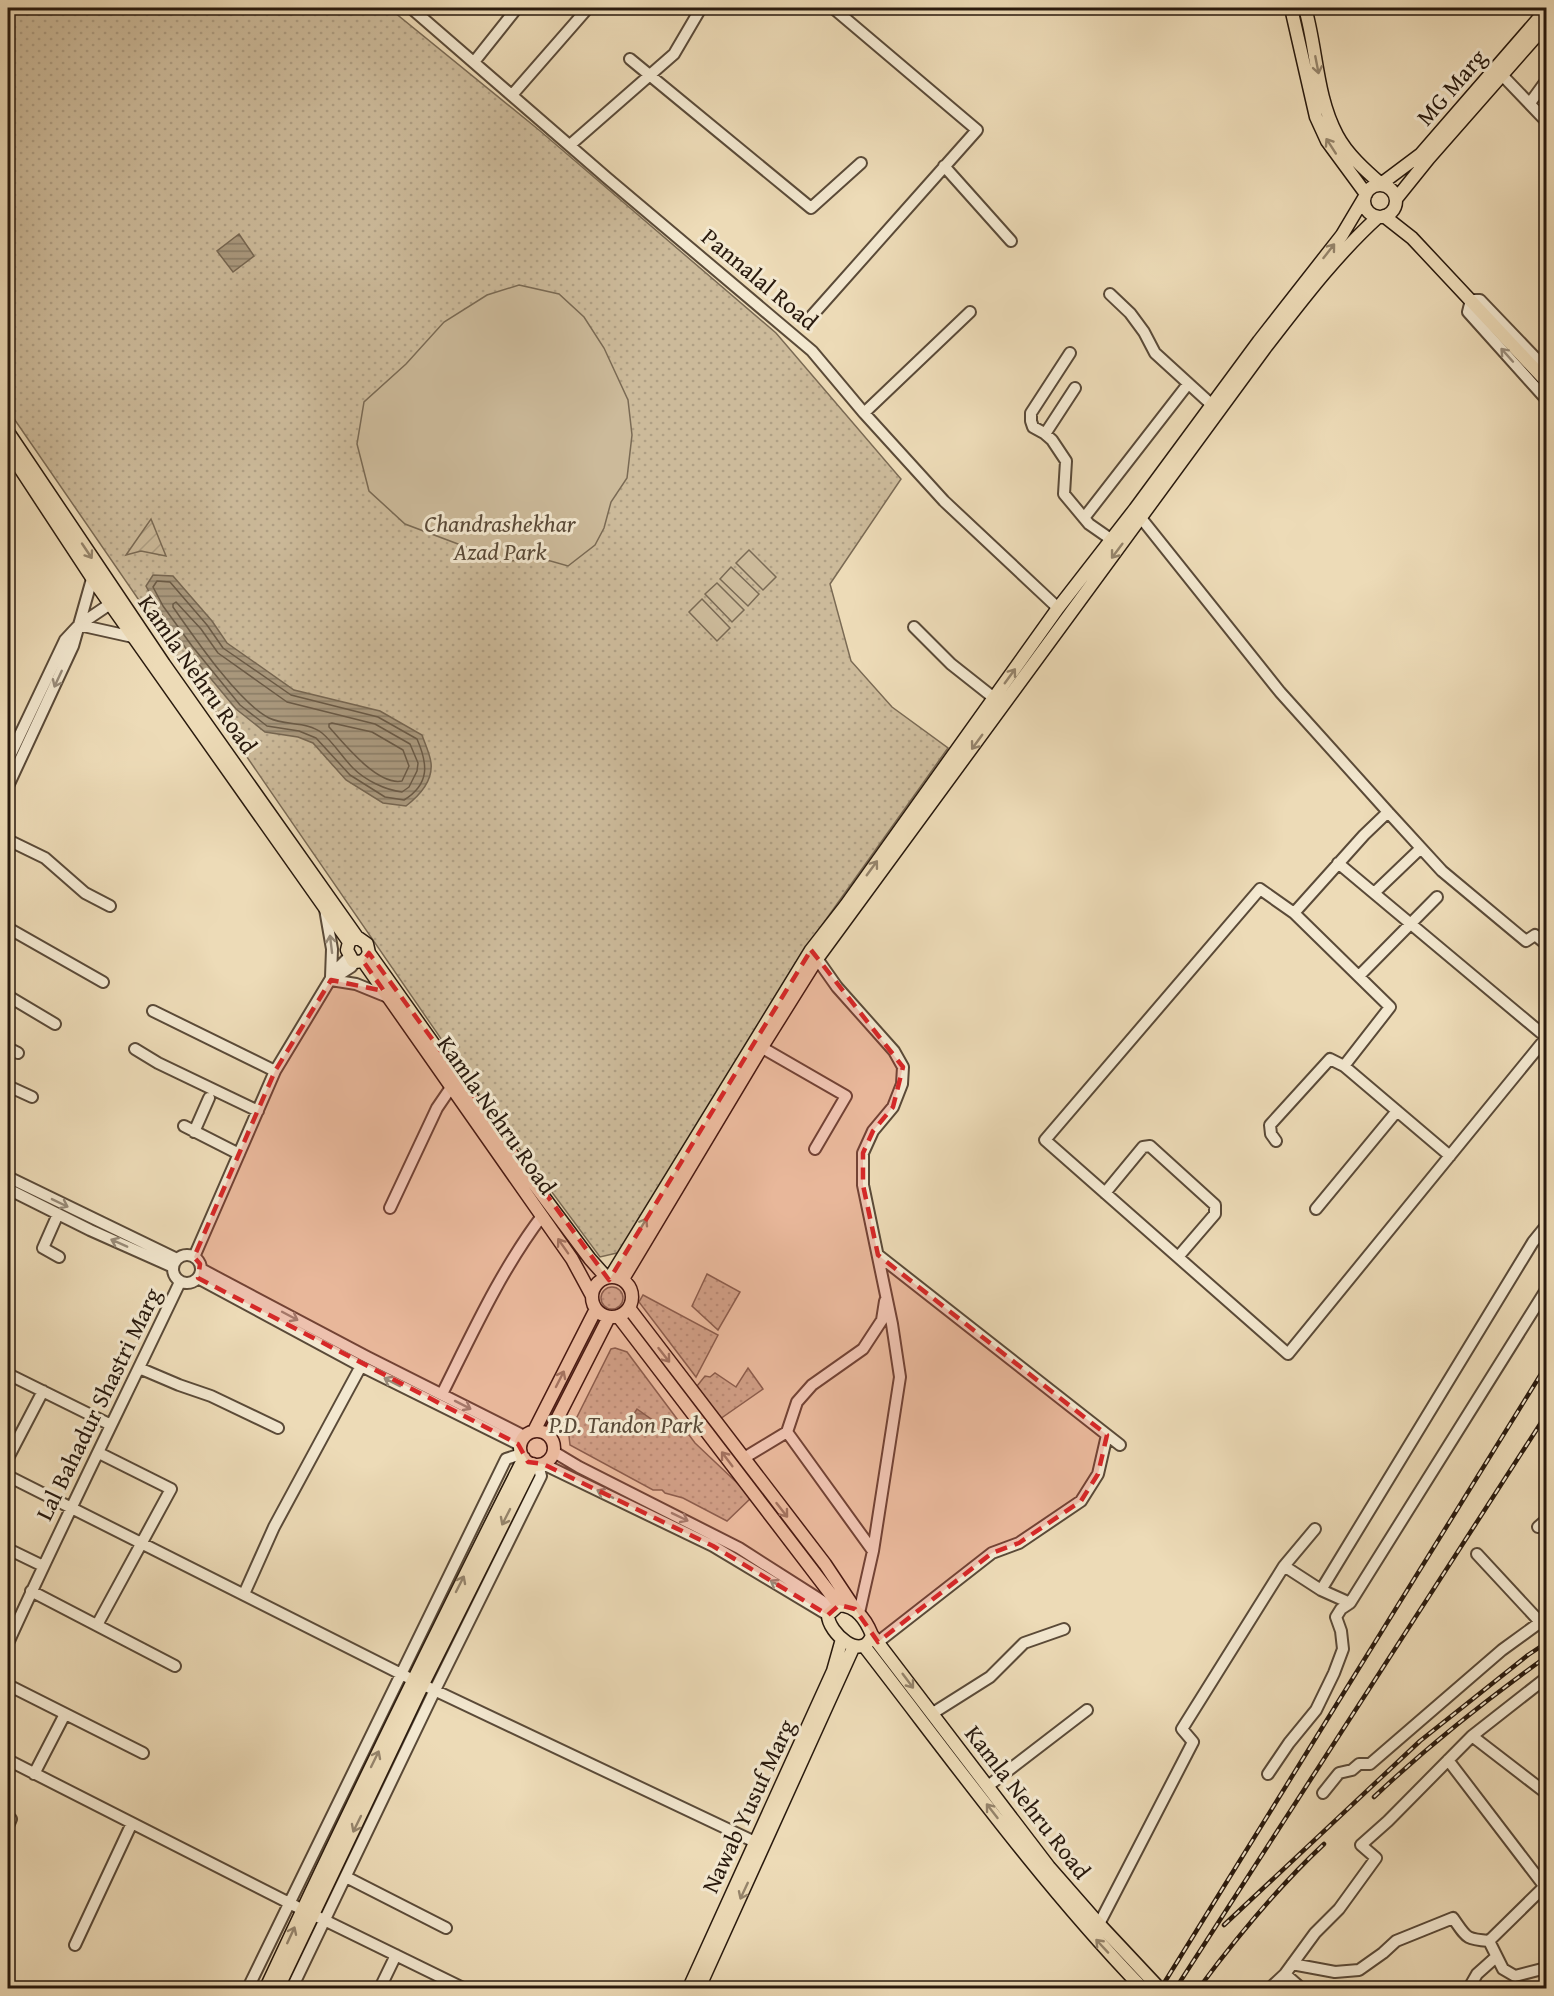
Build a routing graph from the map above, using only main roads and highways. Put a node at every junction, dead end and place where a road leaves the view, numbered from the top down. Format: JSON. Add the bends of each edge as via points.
{"nodes":[{"id":1,"x":1291,"y":8,"type":"edge"},
{"id":2,"x":1305,"y":8,"type":"edge"},
{"id":3,"x":1546,"y":10,"type":"edge"},
{"id":4,"x":1546,"y":25,"type":"edge"},
{"id":5,"x":1381,"y":184,"type":"junction"},
{"id":6,"x":1365,"y":196,"type":"junction"},
{"id":7,"x":1388,"y":210,"type":"junction"},
{"id":8,"x":1546,"y":381,"type":"edge"},
{"id":9,"x":8,"y":432,"type":"edge"},
{"id":10,"x":8,"y":450,"type":"edge"},
{"id":11,"x":1138,"y":514,"type":"junction"},
{"id":12,"x":115,"y":601,"type":"junction"},
{"id":13,"x":353,"y":940,"type":"junction"},
{"id":14,"x":814,"y":955,"type":"junction"},
{"id":15,"x":359,"y":958,"type":"junction"},
{"id":16,"x":613,"y":1278,"type":"junction"},
{"id":17,"x":592,"y":1296,"type":"junction"},
{"id":18,"x":629,"y":1308,"type":"junction"},
{"id":19,"x":596,"y":1310,"type":"junction"},
{"id":20,"x":614,"y":1316,"type":"junction"},
{"id":21,"x":549,"y":1435,"type":"junction"},
{"id":22,"x":530,"y":1452,"type":"junction"},
{"id":23,"x":834,"y":1609,"type":"junction"},
{"id":24,"x":857,"y":1611,"type":"junction"},
{"id":25,"x":875,"y":1638,"type":"junction"},
{"id":26,"x":842,"y":1639,"type":"junction"},
{"id":27,"x":859,"y":1646,"type":"junction"},
{"id":28,"x":1045,"y":1871,"type":"junction"},
{"id":29,"x":313,"y":1915,"type":"junction"},
{"id":30,"x":266,"y":1989,"type":"edge"},
{"id":31,"x":278,"y":1989,"type":"edge"},
{"id":32,"x":689,"y":1989,"type":"edge"},
{"id":33,"x":699,"y":1989,"type":"edge"},
{"id":34,"x":1142,"y":1989,"type":"edge"},
{"id":35,"x":1159,"y":1989,"type":"edge"}],
"edges":[{"from":6,"to":1,"type":"main road","one_way":true,"via":[[1327,141],[1316,117]]},
{"from":2,"to":5,"type":"main road","one_way":true,"via":[[1328,115],[1338,136]]},
{"from":3,"to":5,"type":"main road","name":"MG Marg","via":[[1422,154]]},
{"from":4,"to":7,"type":"main road"},
{"from":5,"to":6,"type":"main road"},
{"from":5,"to":7,"type":"main road","via":[[1392,191]]},
{"from":6,"to":7,"type":"main road","via":[[1367,210]]},
{"from":11,"to":6,"type":"main road","one_way":true,"via":[[1212,405],[1342,235]]},
{"from":7,"to":8,"type":"main road"},
{"from":7,"to":11,"type":"main road","via":[[1349,244],[1315,284]]},
{"from":9,"to":12,"type":"main road","name":"Kamla Nehru Road","one_way":true},
{"from":10,"to":12,"type":"main road","name":"Kamla Nehru Road","via":[[92,579]]},
{"from":11,"to":14,"type":"main road","one_way":true},
{"from":14,"to":11,"type":"main road","one_way":true,"via":[[1058,608]]},
{"from":12,"to":13,"type":"main road","name":"Kamla Nehru Road"},
{"from":12,"to":13,"type":"main road","name":"Kamla Nehru Road","via":[[133,636],[325,909]]},
{"from":13,"to":15,"type":"main road","via":[[347,950]]},
{"from":13,"to":15,"type":"main road","via":[[367,944]]},
{"from":14,"to":16,"type":"main road"},
{"from":15,"to":16,"type":"main road","name":"Kamla Nehru Road","via":[[590,1259]]},
{"from":17,"to":15,"type":"main road","name":"Kamla Nehru Road","one_way":true,"via":[[572,1259]]},
{"from":16,"to":17,"type":"main road","via":[[597,1283]]},
{"from":16,"to":18,"type":"main road","via":[[631,1290]]},
{"from":17,"to":19,"type":"main road"},
{"from":18,"to":20,"type":"main road"},
{"from":18,"to":24,"type":"main road","one_way":true},
{"from":19,"to":20,"type":"main road"},
{"from":22,"to":19,"type":"main road","one_way":true},
{"from":20,"to":21,"type":"main road"},
{"from":23,"to":20,"type":"main road","one_way":true},
{"from":21,"to":22,"type":"main road","via":[[545,1432]]},
{"from":21,"to":22,"type":"main road","via":[[554,1446],[551,1457]]},
{"from":22,"to":29,"type":"main road"},
{"from":23,"to":24,"type":"main road","via":[[847,1605]]},
{"from":23,"to":26,"type":"main road","via":[[828,1620]]},
{"from":24,"to":25,"type":"main road","name":"Kamla Nehru Road"},
{"from":25,"to":27,"type":"main road"},
{"from":25,"to":28,"type":"main road","name":"Kamla Nehru Road","one_way":true,"via":[[988,1786]]},
{"from":26,"to":27,"type":"main road"},
{"from":26,"to":32,"type":"main road","name":"Nawab Yusuf Marg","via":[[832,1671]]},
{"from":28,"to":27,"type":"main road","name":"Kamla Nehru Road","one_way":true},
{"from":27,"to":33,"type":"main road","one_way":true},
{"from":34,"to":28,"type":"main road","name":"Kamla Nehru Road","one_way":true,"via":[[1074,1915]]},
{"from":28,"to":35,"type":"main road","name":"Kamla Nehru Road"},
{"from":30,"to":29,"type":"main road","one_way":true},
{"from":29,"to":31,"type":"main road"}]}
